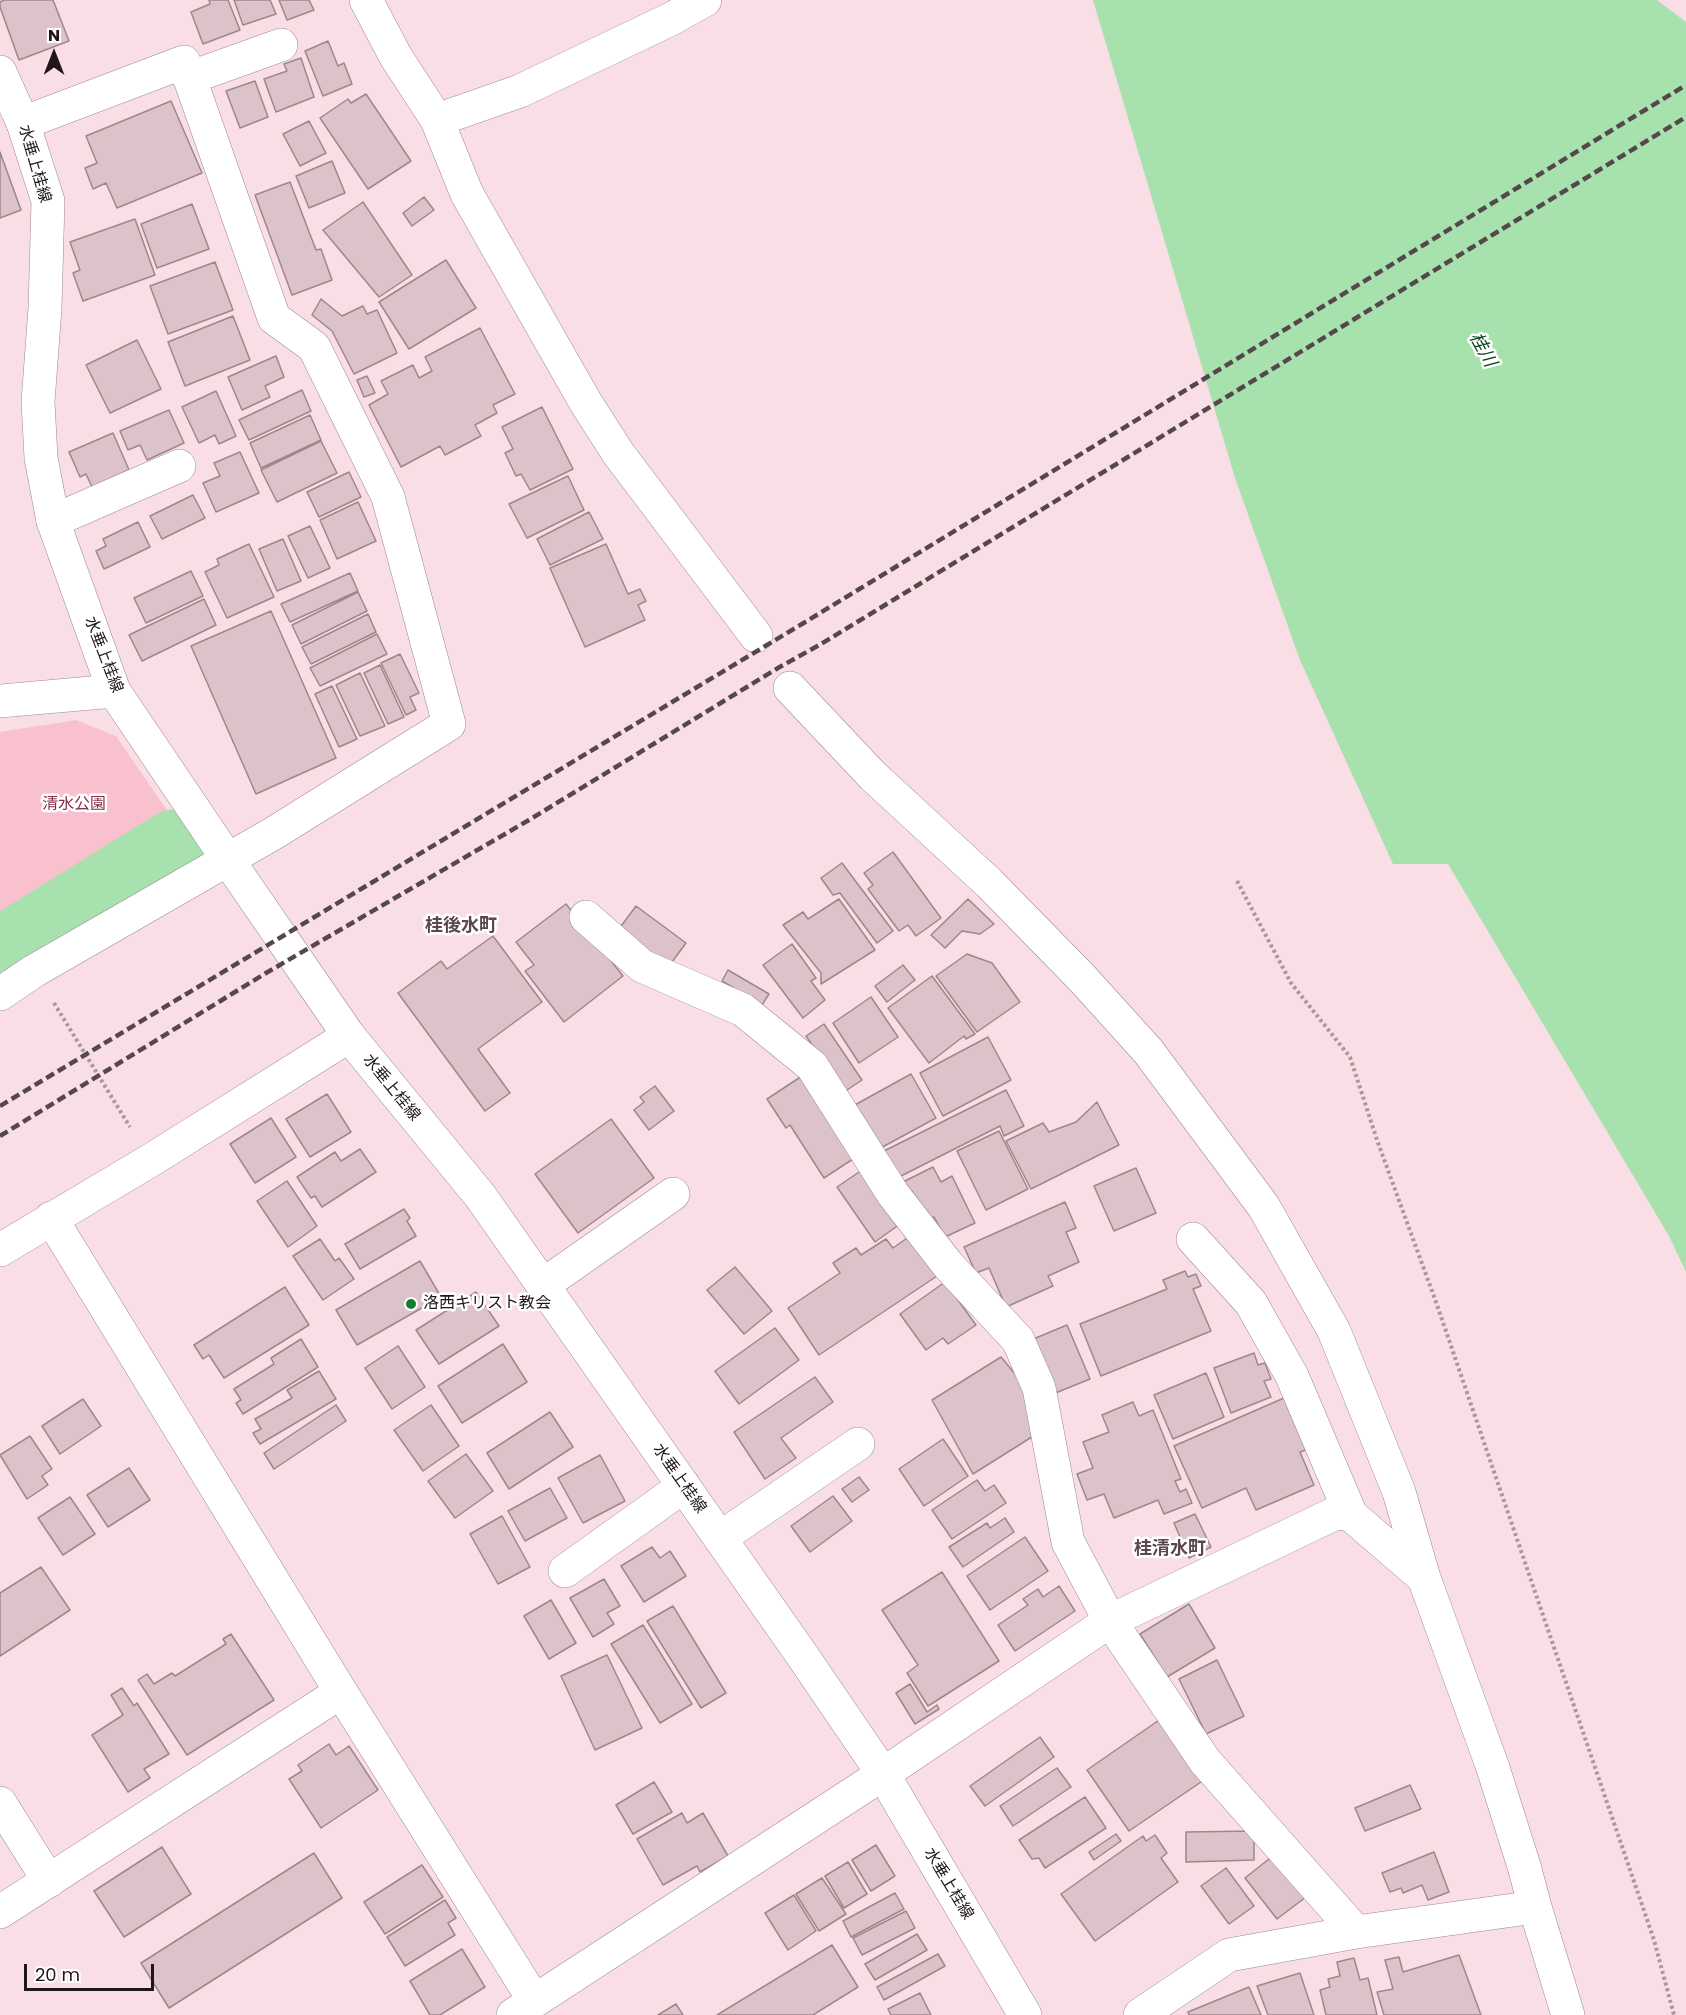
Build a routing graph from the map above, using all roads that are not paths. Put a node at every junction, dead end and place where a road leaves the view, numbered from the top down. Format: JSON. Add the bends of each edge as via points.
{"nodes":[{"id":1,"x":366,"y":0,"type":"edge"},
{"id":2,"x":705,"y":0,"type":"edge"},
{"id":3,"x":281,"y":45,"type":"dead end"},
{"id":4,"x":0,"y":72,"type":"edge"},
{"id":5,"x":189,"y":78,"type":"junction"},
{"id":6,"x":437,"y":120,"type":"junction"},
{"id":7,"x":23,"y":123,"type":"junction"},
{"id":8,"x":180,"y":466,"type":"dead end"},
{"id":9,"x":53,"y":521,"type":"junction"},
{"id":10,"x":756,"y":636,"type":"dead end"},
{"id":11,"x":790,"y":688,"type":"dead end"},
{"id":12,"x":114,"y":691,"type":"junction"},
{"id":13,"x":0,"y":701,"type":"edge"},
{"id":14,"x":228,"y":860,"type":"junction"},
{"id":15,"x":586,"y":917,"type":"dead end"},
{"id":16,"x":0,"y":994,"type":"edge"},
{"id":17,"x":350,"y":1036,"type":"junction"},
{"id":18,"x":673,"y":1194,"type":"dead end"},
{"id":19,"x":51,"y":1218,"type":"junction"},
{"id":20,"x":1193,"y":1239,"type":"dead end"},
{"id":21,"x":0,"y":1250,"type":"edge"},
{"id":22,"x":543,"y":1285,"type":"junction"},
{"id":23,"x":858,"y":1444,"type":"dead end"},
{"id":24,"x":684,"y":1486,"type":"junction"},
{"id":25,"x":1351,"y":1515,"type":"junction"},
{"id":26,"x":720,"y":1538,"type":"junction"},
{"id":27,"x":565,"y":1571,"type":"dead end"},
{"id":28,"x":1424,"y":1578,"type":"junction"},
{"id":29,"x":1110,"y":1621,"type":"junction"},
{"id":30,"x":340,"y":1692,"type":"junction"},
{"id":31,"x":883,"y":1774,"type":"junction"},
{"id":32,"x":0,"y":1803,"type":"edge"},
{"id":33,"x":50,"y":1881,"type":"junction"},
{"id":34,"x":1534,"y":1907,"type":"junction"},
{"id":35,"x":0,"y":1912,"type":"edge"},
{"id":36,"x":1356,"y":1932,"type":"junction"},
{"id":37,"x":524,"y":2008,"type":"edge"},
{"id":38,"x":1025,"y":2015,"type":"edge"},
{"id":39,"x":1140,"y":2015,"type":"edge"},
{"id":40,"x":1568,"y":2015,"type":"edge"}],
"edges":[{"from":1,"to":6,"type":"street","via":[[396,57]]},
{"from":2,"to":6,"type":"street","via":[[520,91]]},
{"from":3,"to":5,"type":"street"},
{"from":4,"to":7,"type":"street","name":"水垂上桂線"},
{"from":5,"to":7,"type":"street","via":[[184,62]]},
{"from":5,"to":14,"type":"street","via":[[274,318],[314,347],[388,496],[449,724]]},
{"from":6,"to":10,"type":"street","via":[[467,194],[586,403],[618,453]]},
{"from":7,"to":9,"type":"street","name":"水垂上桂線","via":[[48,201],[38,402],[40,458]]},
{"from":8,"to":9,"type":"street"},
{"from":9,"to":12,"type":"street","name":"水垂上桂線"},
{"from":11,"to":28,"type":"street","via":[[873,776],[989,883],[1082,978],[1148,1051],[1264,1207],[1334,1331],[1399,1492]]},
{"from":12,"to":13,"type":"street"},
{"from":12,"to":14,"type":"street","name":"水垂上桂線"},
{"from":14,"to":16,"type":"street"},
{"from":14,"to":17,"type":"street","name":"水垂上桂線"},
{"from":15,"to":29,"type":"street","via":[[642,966],[743,1010],[812,1066],[893,1194],[948,1265],[1018,1340],[1039,1388],[1068,1542]]},
{"from":17,"to":19,"type":"street"},
{"from":17,"to":22,"type":"street","name":"水垂上桂線","via":[[481,1197]]},
{"from":18,"to":22,"type":"street"},
{"from":19,"to":21,"type":"street"},
{"from":19,"to":30,"type":"street"},
{"from":20,"to":25,"type":"street","via":[[1251,1303],[1292,1376]]},
{"from":22,"to":24,"type":"street","name":"水垂上桂線"},
{"from":23,"to":26,"type":"street"},
{"from":24,"to":26,"type":"street","name":"水垂上桂線"},
{"from":24,"to":27,"type":"street"},
{"from":25,"to":28,"type":"street"},
{"from":25,"to":29,"type":"street","via":[[1336,1513]]},
{"from":26,"to":31,"type":"street","name":"水垂上桂線"},
{"from":28,"to":34,"type":"street","via":[[1493,1768]]},
{"from":29,"to":31,"type":"street"},
{"from":29,"to":36,"type":"street","via":[[1205,1761]]},
{"from":30,"to":33,"type":"street"},
{"from":30,"to":37,"type":"street"},
{"from":31,"to":37,"type":"street"},
{"from":31,"to":38,"type":"street","name":"水垂上桂線"},
{"from":32,"to":33,"type":"street"},
{"from":33,"to":35,"type":"street"},
{"from":34,"to":36,"type":"street"},
{"from":34,"to":40,"type":"street"},
{"from":36,"to":39,"type":"street","via":[[1229,1955]]}]}
